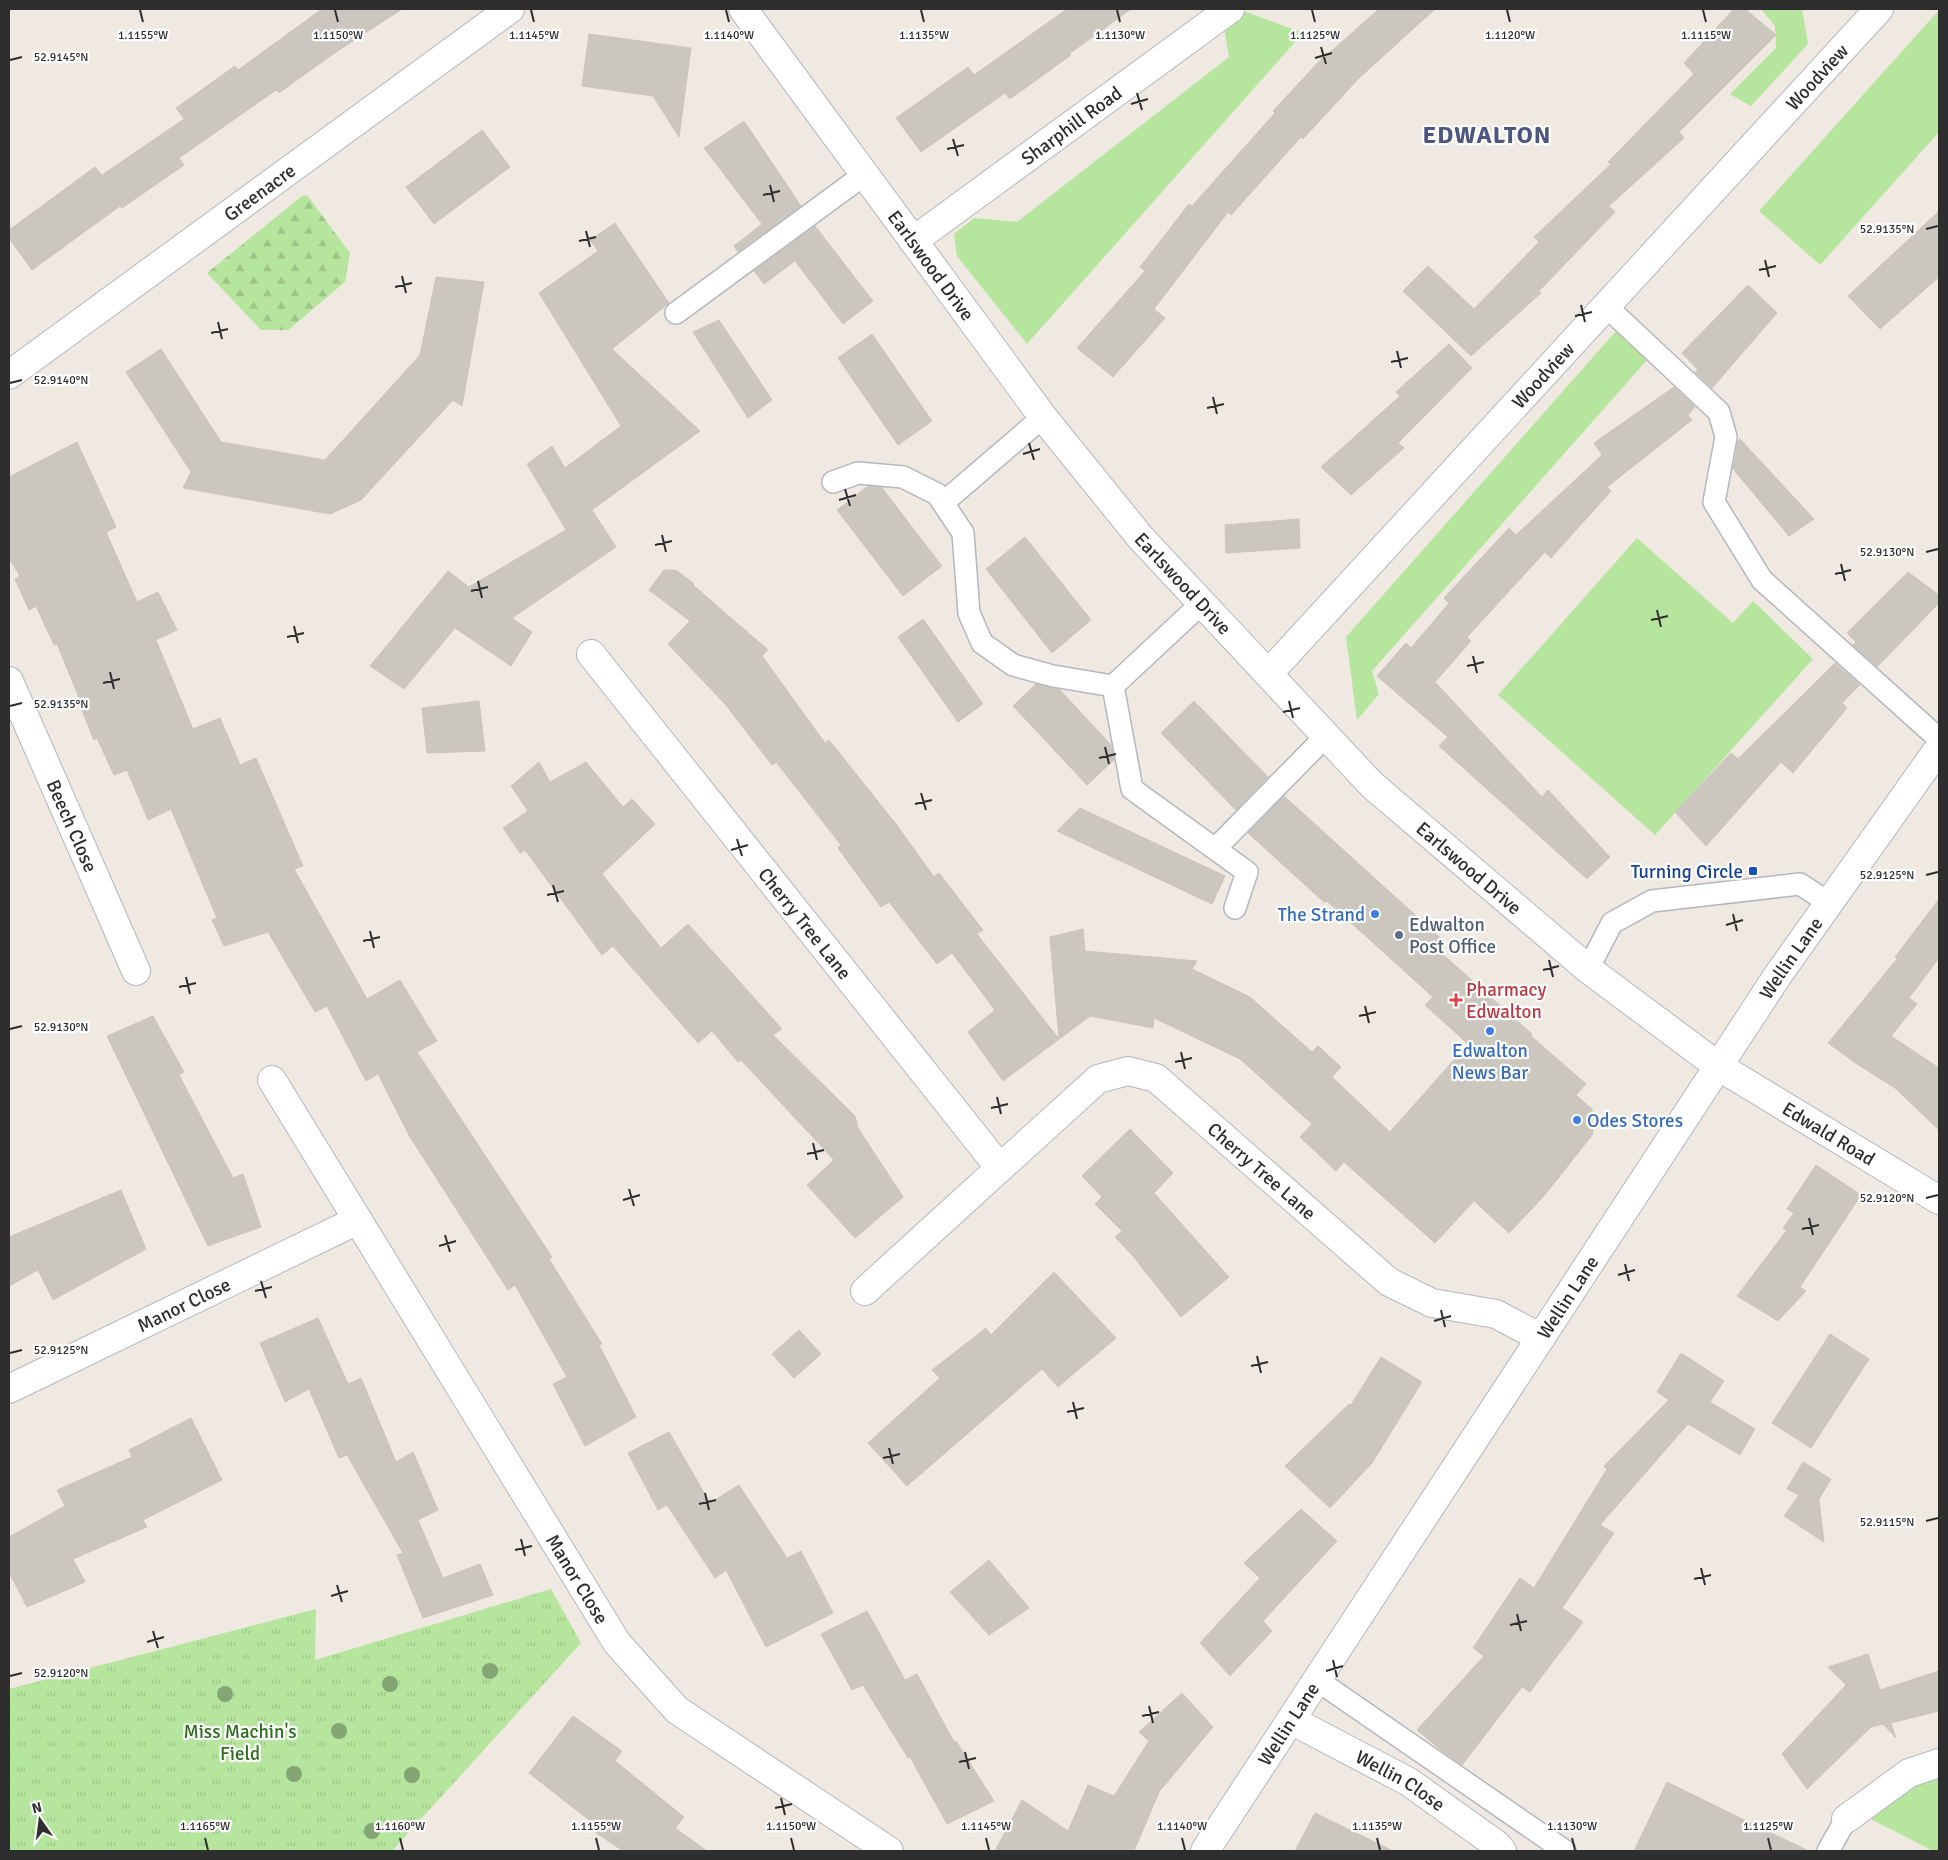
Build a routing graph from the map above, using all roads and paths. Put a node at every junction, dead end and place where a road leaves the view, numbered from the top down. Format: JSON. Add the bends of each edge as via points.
{"nodes":[{"id":1,"x":510,"y":9,"type":"edge"},
{"id":2,"x":743,"y":9,"type":"edge"},
{"id":3,"x":1230,"y":9,"type":"edge"},
{"id":4,"x":1879,"y":9,"type":"edge"},
{"id":5,"x":864,"y":174,"type":"junction"},
{"id":6,"x":913,"y":241,"type":"junction"},
{"id":7,"x":1606,"y":306,"type":"junction"},
{"id":8,"x":676,"y":312,"type":"dead end"},
{"id":9,"x":9,"y":375,"type":"edge"},
{"id":10,"x":1043,"y":417,"type":"junction"},
{"id":11,"x":833,"y":482,"type":"dead end"},
{"id":12,"x":943,"y":503,"type":"junction"},
{"id":13,"x":1202,"y":603,"type":"junction"},
{"id":14,"x":591,"y":654,"type":"dead end"},
{"id":15,"x":1268,"y":674,"type":"junction"},
{"id":16,"x":9,"y":680,"type":"edge"},
{"id":17,"x":1113,"y":686,"type":"junction"},
{"id":18,"x":1326,"y":736,"type":"junction"},
{"id":19,"x":1939,"y":739,"type":"edge"},
{"id":20,"x":1939,"y":748,"type":"edge"},
{"id":21,"x":1215,"y":849,"type":"junction"},
{"id":22,"x":1828,"y":903,"type":"junction"},
{"id":23,"x":1235,"y":908,"type":"dead end"},
{"id":24,"x":1588,"y":969,"type":"junction"},
{"id":25,"x":136,"y":971,"type":"dead end"},
{"id":26,"x":1718,"y":1066,"type":"junction"},
{"id":27,"x":272,"y":1080,"type":"dead end"},
{"id":28,"x":1000,"y":1168,"type":"junction"},
{"id":29,"x":1939,"y":1200,"type":"edge"},
{"id":30,"x":358,"y":1220,"type":"junction"},
{"id":31,"x":865,"y":1291,"type":"dead end"},
{"id":32,"x":1541,"y":1338,"type":"junction"},
{"id":33,"x":9,"y":1389,"type":"edge"},
{"id":34,"x":1317,"y":1680,"type":"junction"},
{"id":35,"x":1291,"y":1720,"type":"junction"},
{"id":36,"x":1939,"y":1763,"type":"edge"},
{"id":37,"x":1846,"y":1819,"type":"joint"},
{"id":38,"x":889,"y":1851,"type":"edge"},
{"id":39,"x":1205,"y":1851,"type":"edge"},
{"id":40,"x":1502,"y":1851,"type":"edge"},
{"id":41,"x":1565,"y":1851,"type":"edge"},
{"id":42,"x":1828,"y":1851,"type":"edge"}],
"edges":[{"from":1,"to":9,"type":"street","name":"Greenacre"},
{"from":2,"to":5,"type":"street","name":"Earlswood Drive"},
{"from":3,"to":6,"type":"street","name":"Sharphill Road"},
{"from":4,"to":7,"type":"street","name":"Woodview"},
{"from":5,"to":6,"type":"street","name":"Earlswood Drive"},
{"from":5,"to":8,"type":"lane"},
{"from":6,"to":10,"type":"street","name":"Earlswood Drive"},
{"from":7,"to":15,"type":"street","name":"Woodview"},
{"from":7,"to":19,"type":"lane","via":[[1719,412],[1726,437],[1714,502],[1762,580]]},
{"from":10,"to":12,"type":"lane"},
{"from":10,"to":13,"type":"street","name":"Earlswood Drive","via":[[1140,537]]},
{"from":11,"to":12,"type":"lane","via":[[858,474],[902,477],[937,494]]},
{"from":12,"to":17,"type":"lane","via":[[963,533],[969,613],[982,644],[1013,666]]},
{"from":13,"to":15,"type":"street","name":"Earlswood Drive"},
{"from":13,"to":17,"type":"lane"},
{"from":14,"to":28,"type":"street","name":"Cherry Tree Lane"},
{"from":15,"to":18,"type":"street","name":"Earlswood Drive"},
{"from":16,"to":25,"type":"street","name":"Beech Close"},
{"from":17,"to":21,"type":"lane","via":[[1132,788]]},
{"from":18,"to":21,"type":"lane"},
{"from":18,"to":24,"type":"street","name":"Earlswood Drive","via":[[1372,785]]},
{"from":20,"to":22,"type":"street","name":"Wellin Lane"},
{"from":21,"to":23,"type":"lane","via":[[1247,872]]},
{"from":22,"to":24,"type":"lane","via":[[1800,884],[1652,901],[1612,923]]},
{"from":22,"to":26,"type":"street","name":"Wellin Lane"},
{"from":24,"to":26,"type":"street","name":"Earlswood Drive"},
{"from":26,"to":29,"type":"street","name":"Edwald Road"},
{"from":26,"to":32,"type":"street","name":"Wellin Lane"},
{"from":27,"to":30,"type":"street","name":"Manor Close"},
{"from":28,"to":31,"type":"street","name":"Cherry Tree Lane"},
{"from":28,"to":32,"type":"street","name":"Cherry Tree Lane","via":[[1098,1079],[1128,1071],[1156,1078],[1389,1282],[1432,1303],[1496,1314]]},
{"from":30,"to":33,"type":"street","name":"Manor Close"},
{"from":30,"to":38,"type":"street","name":"Manor Close","via":[[617,1642],[677,1710]]},
{"from":32,"to":34,"type":"street","name":"Wellin Lane"},
{"from":34,"to":35,"type":"street","name":"Wellin Lane"},
{"from":34,"to":41,"type":"lane"},
{"from":35,"to":39,"type":"street","name":"Wellin Lane"},
{"from":35,"to":40,"type":"street","name":"Wellin Close","via":[[1409,1782]]},
{"from":36,"to":37,"type":"street","via":[[1909,1773]]},
{"from":37,"to":42,"type":"lane"}]}
